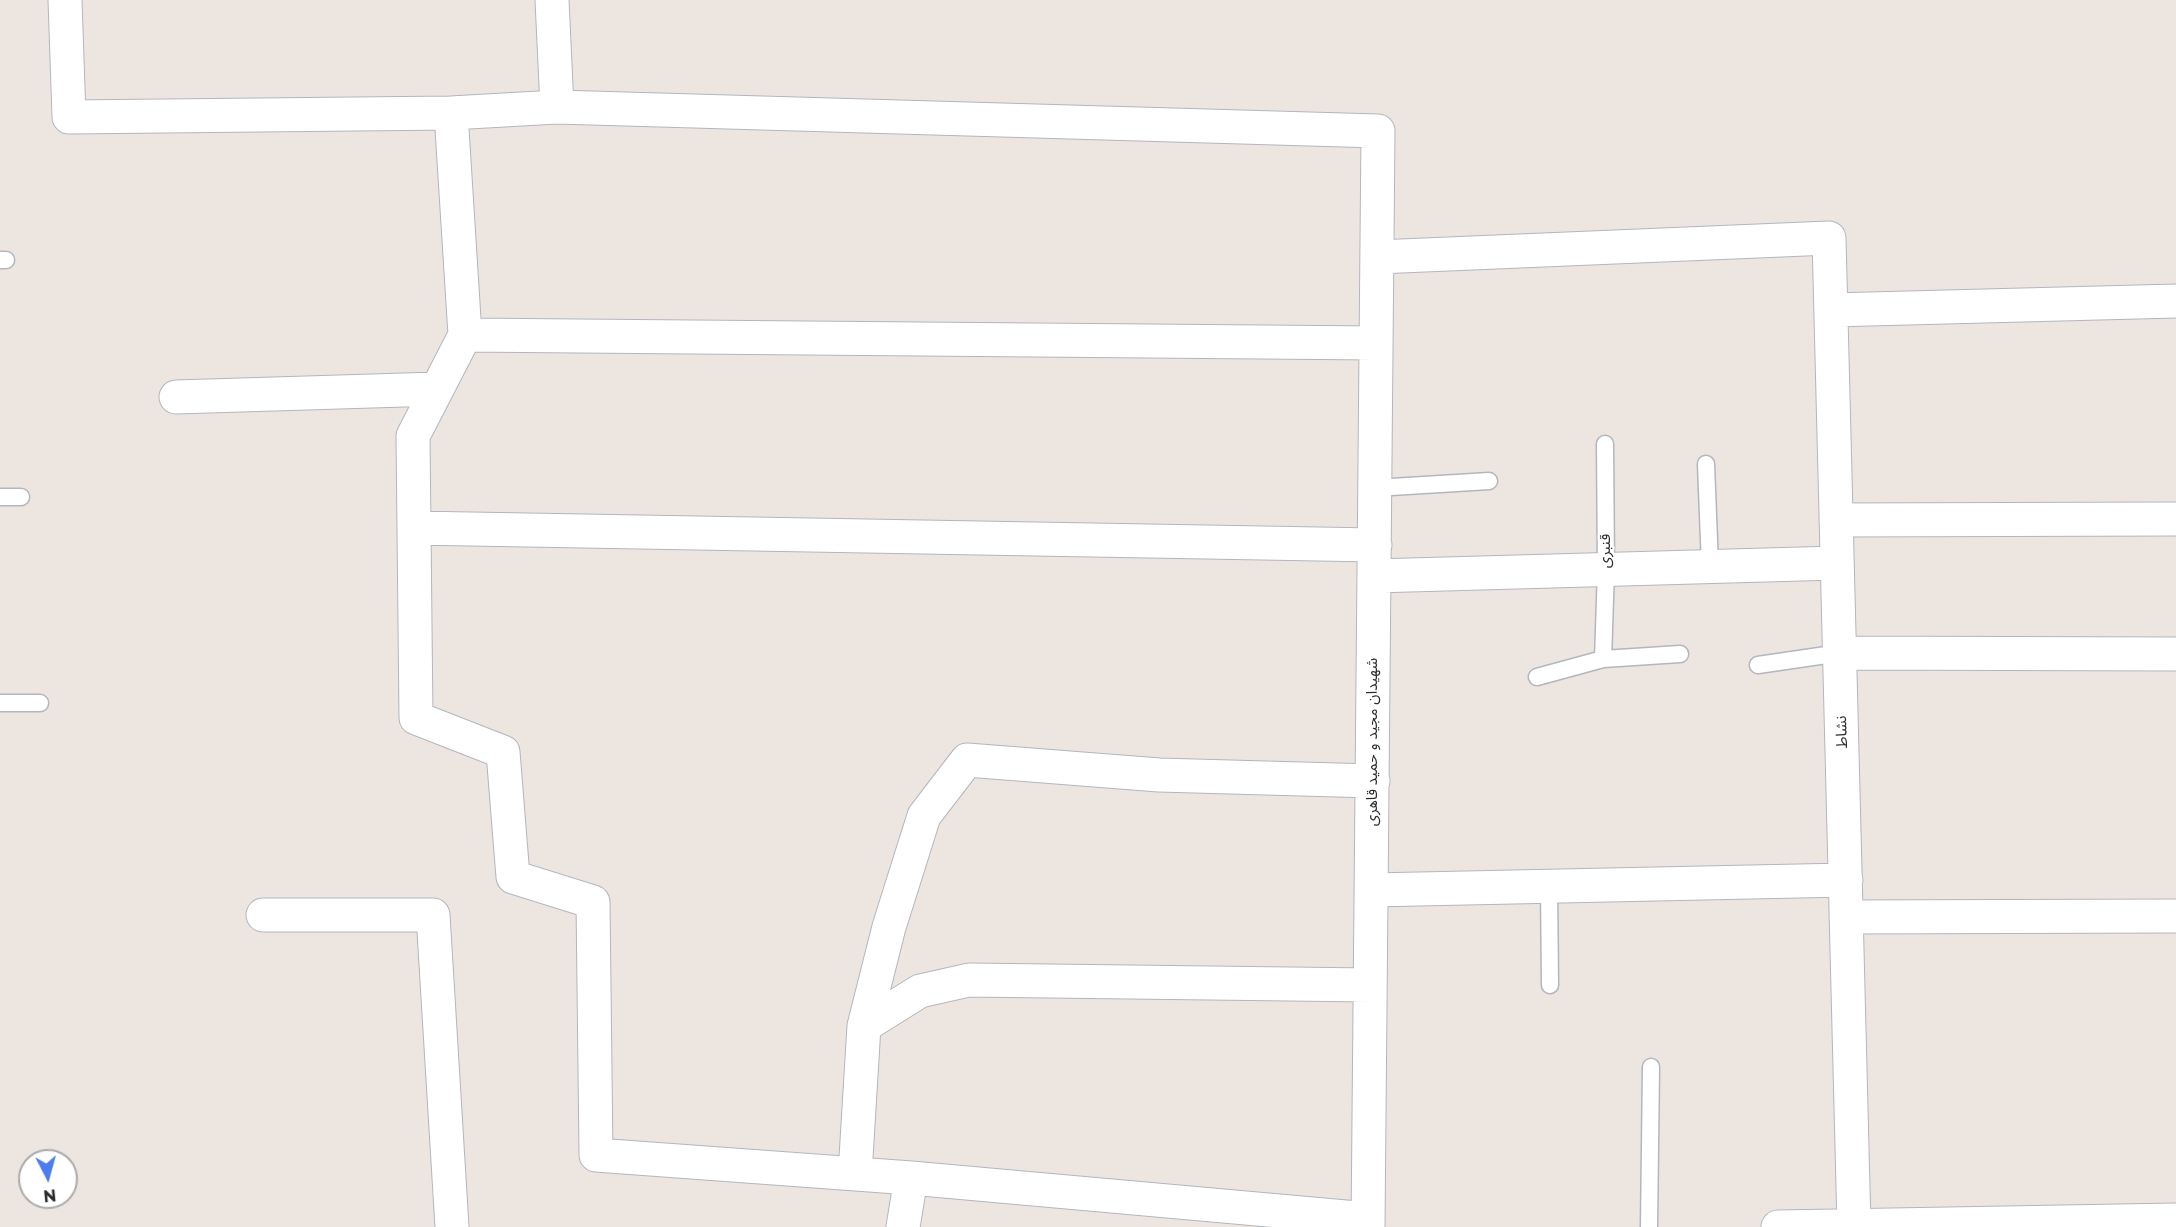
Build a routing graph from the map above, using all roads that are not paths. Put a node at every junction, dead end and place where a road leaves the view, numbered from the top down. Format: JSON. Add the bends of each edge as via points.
{"nodes":[{"id":1,"x":65,"y":0,"type":"edge"},
{"id":2,"x":552,"y":0,"type":"edge"},
{"id":3,"x":556,"y":107,"type":"junction"},
{"id":4,"x":451,"y":113,"type":"junction"},
{"id":5,"x":1377,"y":257,"type":"junction"},
{"id":6,"x":2176,"y":301,"type":"edge"},
{"id":7,"x":1831,"y":310,"type":"junction"},
{"id":8,"x":465,"y":335,"type":"junction"},
{"id":9,"x":1377,"y":343,"type":"junction"},
{"id":10,"x":437,"y":389,"type":"junction"},
{"id":11,"x":176,"y":397,"type":"dead end"},
{"id":12,"x":1605,"y":444,"type":"dead end"},
{"id":13,"x":1706,"y":464,"type":"dead end"},
{"id":14,"x":1489,"y":481,"type":"dead end"},
{"id":15,"x":1375,"y":488,"type":"junction"},
{"id":16,"x":0,"y":496,"type":"edge"},
{"id":17,"x":21,"y":497,"type":"dead end"},
{"id":18,"x":2176,"y":519,"type":"edge"},
{"id":19,"x":1836,"y":520,"type":"junction"},
{"id":20,"x":414,"y":528,"type":"junction"},
{"id":21,"x":1374,"y":561,"type":"junction"},
{"id":22,"x":1837,"y":563,"type":"junction"},
{"id":23,"x":1710,"y":566,"type":"junction"},
{"id":24,"x":1606,"y":569,"type":"junction"},
{"id":25,"x":1840,"y":653,"type":"junction"},
{"id":26,"x":1680,"y":654,"type":"dead end"},
{"id":27,"x":2176,"y":654,"type":"edge"},
{"id":28,"x":1603,"y":659,"type":"junction"},
{"id":29,"x":1758,"y":665,"type":"dead end"},
{"id":30,"x":1537,"y":677,"type":"dead end"},
{"id":31,"x":0,"y":703,"type":"edge"},
{"id":32,"x":40,"y":703,"type":"dead end"},
{"id":33,"x":1372,"y":781,"type":"junction"},
{"id":34,"x":1846,"y":880,"type":"junction"},
{"id":35,"x":1549,"y":886,"type":"junction"},
{"id":36,"x":1371,"y":890,"type":"junction"},
{"id":37,"x":263,"y":915,"type":"dead end"},
{"id":38,"x":2176,"y":916,"type":"edge"},
{"id":39,"x":1846,"y":917,"type":"junction"},
{"id":40,"x":1370,"y":985,"type":"junction"},
{"id":41,"x":1550,"y":985,"type":"dead end"},
{"id":42,"x":864,"y":1026,"type":"junction"},
{"id":43,"x":1651,"y":1067,"type":"dead end"},
{"id":44,"x":855,"y":1174,"type":"junction"},
{"id":45,"x":911,"y":1178,"type":"junction"},
{"id":46,"x":2176,"y":1220,"type":"edge"},
{"id":47,"x":1368,"y":1223,"type":"edge"},
{"id":48,"x":1854,"y":1226,"type":"junction"},
{"id":49,"x":452,"y":1227,"type":"edge"},
{"id":50,"x":903,"y":1227,"type":"edge"},
{"id":51,"x":1649,"y":1227,"type":"edge"},
{"id":52,"x":1778,"y":1227,"type":"edge"}],
"edges":[{"from":1,"to":4,"type":"street","via":[[69,117]]},
{"from":2,"to":3,"type":"street"},
{"from":3,"to":4,"type":"street"},
{"from":3,"to":5,"type":"street","name":"شهیدان مجید و حمید قاهری","via":[[1378,131]]},
{"from":4,"to":8,"type":"street"},
{"from":5,"to":7,"type":"street","name":"نشاط","via":[[1829,238]]},
{"from":5,"to":9,"type":"street","name":"شهیدان مجید و حمید قاهری"},
{"from":6,"to":7,"type":"street"},
{"from":7,"to":19,"type":"street","name":"نشاط"},
{"from":8,"to":9,"type":"street"},
{"from":8,"to":10,"type":"street"},
{"from":9,"to":15,"type":"street","name":"شهیدان مجید و حمید قاهری"},
{"from":10,"to":11,"type":"street"},
{"from":10,"to":20,"type":"street","via":[[413,436]]},
{"from":12,"to":24,"type":"lane","name":"قنبری"},
{"from":13,"to":23,"type":"lane"},
{"from":14,"to":15,"type":"lane"},
{"from":15,"to":21,"type":"street","name":"شهیدان مجید و حمید قاهری"},
{"from":16,"to":17,"type":"lane"},
{"from":18,"to":19,"type":"street"},
{"from":19,"to":22,"type":"street","name":"نشاط"},
{"from":20,"to":21,"type":"street"},
{"from":20,"to":44,"type":"street","via":[[416,718],[503,752],[513,877],[593,902],[597,1155]]},
{"from":21,"to":24,"type":"street"},
{"from":21,"to":33,"type":"street","name":"شهیدان مجید و حمید قاهری"},
{"from":22,"to":23,"type":"street"},
{"from":22,"to":25,"type":"street","name":"نشاط"},
{"from":23,"to":24,"type":"street"},
{"from":24,"to":28,"type":"lane","name":"قنبری"},
{"from":25,"to":27,"type":"street"},
{"from":25,"to":29,"type":"lane"},
{"from":25,"to":34,"type":"street","name":"نشاط"},
{"from":26,"to":28,"type":"lane"},
{"from":28,"to":30,"type":"lane"},
{"from":31,"to":32,"type":"lane"},
{"from":33,"to":36,"type":"street","name":"شهیدان مجید و حمید قاهری"},
{"from":33,"to":42,"type":"street","via":[[1159,775],[967,760],[924,816],[889,927]]},
{"from":34,"to":35,"type":"street"},
{"from":34,"to":39,"type":"street","name":"نشاط"},
{"from":35,"to":36,"type":"street"},
{"from":35,"to":41,"type":"lane"},
{"from":36,"to":40,"type":"street","name":"شهیدان مجید و حمید قاهری"},
{"from":37,"to":49,"type":"street","via":[[433,915]]},
{"from":38,"to":39,"type":"street"},
{"from":39,"to":48,"type":"street","name":"نشاط"},
{"from":40,"to":42,"type":"street","via":[[969,980],[920,991]]},
{"from":40,"to":47,"type":"street","name":"شهیدان مجید و حمید قاهری"},
{"from":42,"to":44,"type":"street"},
{"from":43,"to":51,"type":"lane"},
{"from":44,"to":45,"type":"street"},
{"from":45,"to":47,"type":"street"},
{"from":45,"to":50,"type":"street"},
{"from":46,"to":48,"type":"street"},
{"from":48,"to":52,"type":"street"}]}
